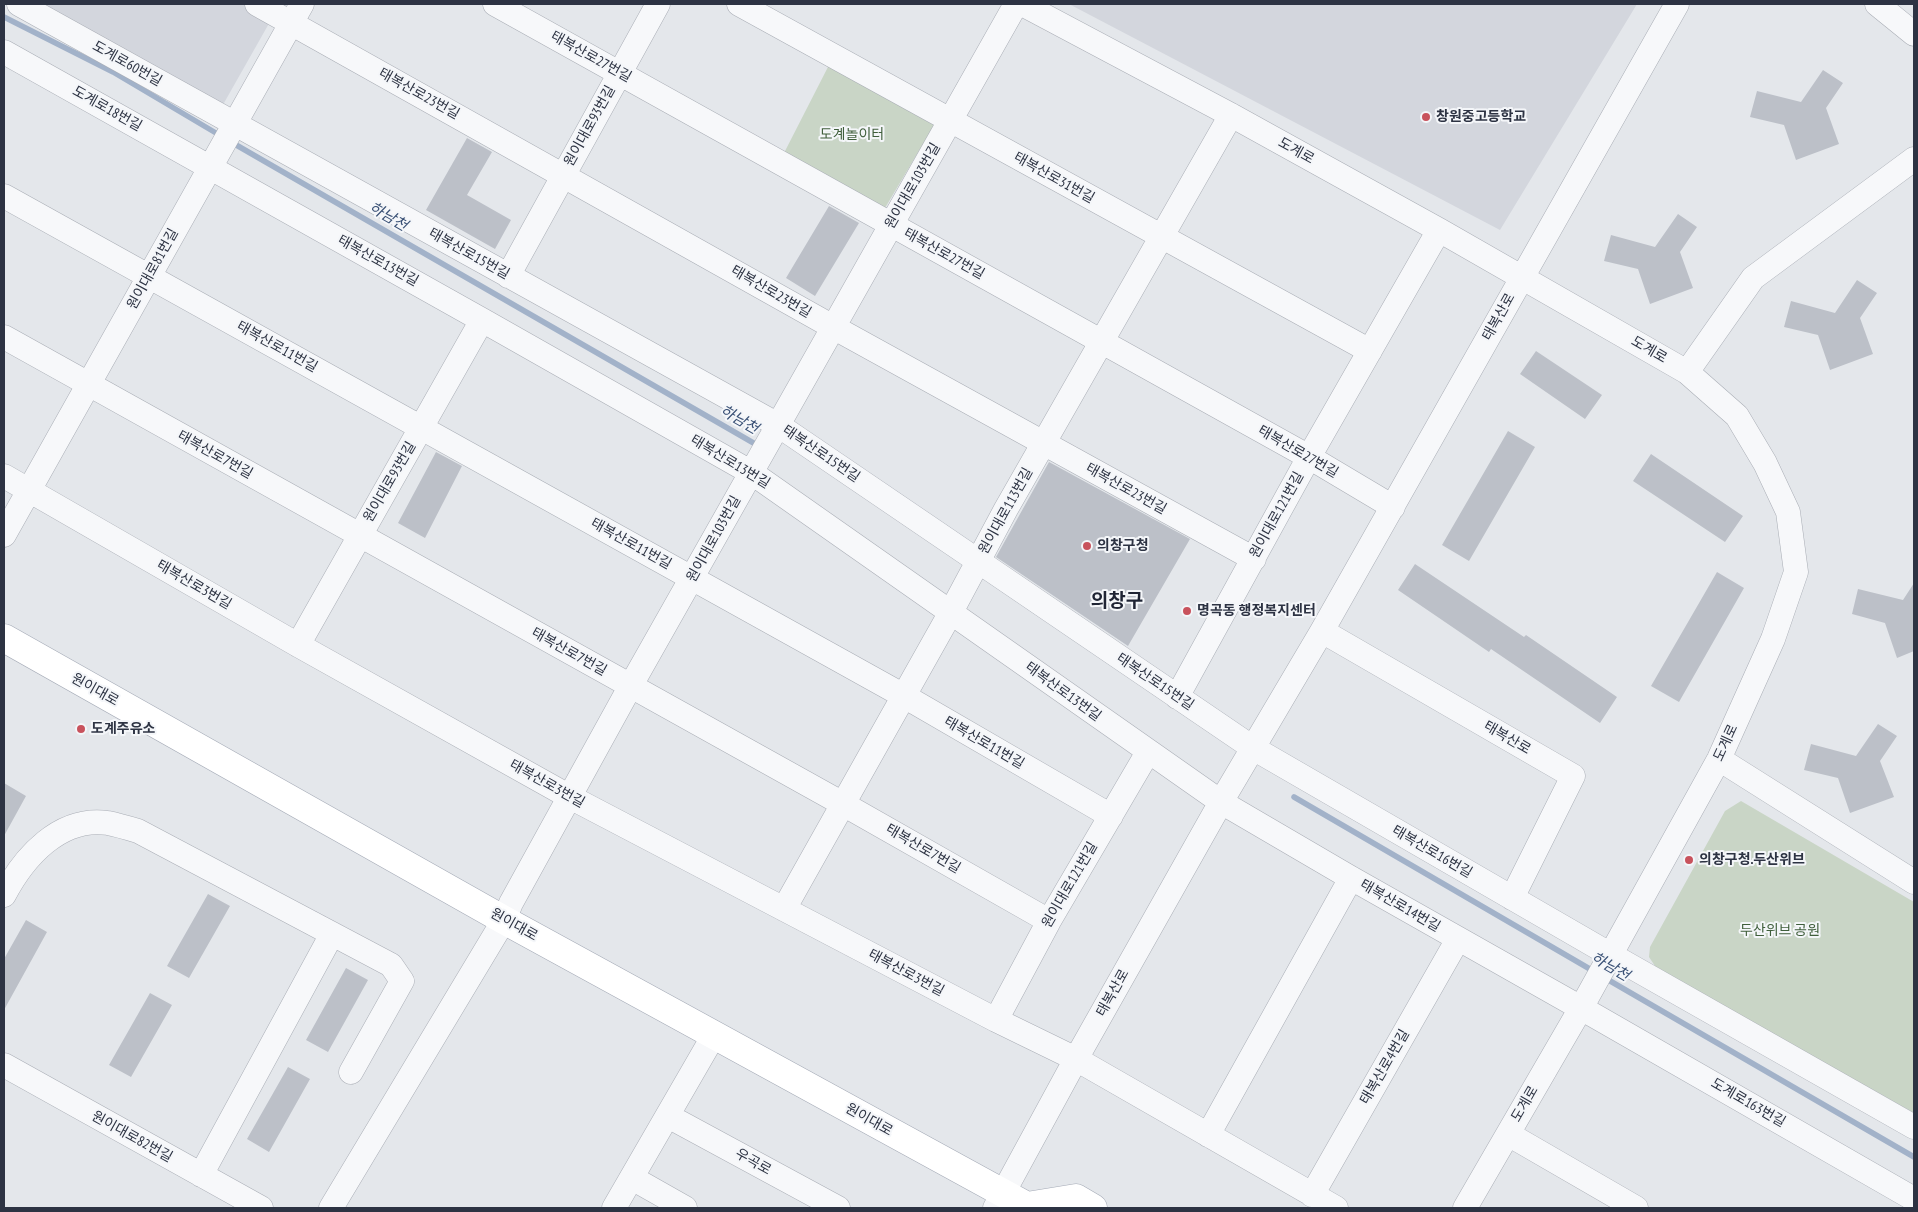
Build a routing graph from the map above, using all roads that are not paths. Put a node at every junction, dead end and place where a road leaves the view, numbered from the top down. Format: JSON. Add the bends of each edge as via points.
{"nodes":[{"id":1,"x":19,"y":4,"type":"edge"},
{"id":2,"x":257,"y":4,"type":"edge"},
{"id":3,"x":495,"y":4,"type":"edge"},
{"id":4,"x":658,"y":4,"type":"edge"},
{"id":5,"x":739,"y":4,"type":"edge"},
{"id":6,"x":1016,"y":4,"type":"edge"},
{"id":7,"x":1022,"y":4,"type":"edge"},
{"id":8,"x":1677,"y":4,"type":"edge"},
{"id":9,"x":1877,"y":4,"type":"edge"},
{"id":10,"x":296,"y":13,"type":"edge"},
{"id":11,"x":1914,"y":34,"type":"edge"},
{"id":12,"x":4,"y":52,"type":"edge"},
{"id":13,"x":619,"y":73,"type":"junction"},
{"id":14,"x":1231,"y":115,"type":"junction"},
{"id":15,"x":950,"y":120,"type":"junction"},
{"id":16,"x":233,"y":126,"type":"junction"},
{"id":17,"x":1914,"y":159,"type":"edge"},
{"id":18,"x":213,"y":161,"type":"junction"},
{"id":19,"x":563,"y":174,"type":"junction"},
{"id":20,"x":4,"y":196,"type":"edge"},
{"id":21,"x":891,"y":225,"type":"junction"},
{"id":22,"x":1439,"y":230,"type":"junction"},
{"id":23,"x":1161,"y":237,"type":"junction"},
{"id":24,"x":149,"y":276,"type":"junction"},
{"id":25,"x":508,"y":276,"type":"junction"},
{"id":26,"x":1521,"y":276,"type":"junction"},
{"id":27,"x":482,"y":320,"type":"junction"},
{"id":28,"x":833,"y":327,"type":"junction"},
{"id":29,"x":4,"y":337,"type":"edge"},
{"id":30,"x":1101,"y":342,"type":"junction"},
{"id":31,"x":1370,"y":351,"type":"junction"},
{"id":32,"x":1687,"y":372,"type":"junction"},
{"id":33,"x":88,"y":384,"type":"junction"},
{"id":34,"x":778,"y":425,"type":"junction"},
{"id":35,"x":421,"y":428,"type":"junction"},
{"id":36,"x":1044,"y":444,"type":"junction"},
{"id":37,"x":1309,"y":457,"type":"junction"},
{"id":38,"x":752,"y":473,"type":"junction"},
{"id":39,"x":4,"y":476,"type":"edge"},
{"id":40,"x":29,"y":490,"type":"junction"},
{"id":41,"x":1392,"y":506,"type":"junction"},
{"id":42,"x":4,"y":534,"type":"edge"},
{"id":43,"x":360,"y":536,"type":"junction"},
{"id":44,"x":1254,"y":559,"type":"junction"},
{"id":45,"x":979,"y":562,"type":"junction"},
{"id":46,"x":693,"y":578,"type":"junction"},
{"id":47,"x":951,"y":612,"type":"junction"},
{"id":48,"x":1322,"y":631,"type":"junction"},
{"id":49,"x":4,"y":638,"type":"edge"},
{"id":50,"x":298,"y":645,"type":"junction"},
{"id":51,"x":630,"y":687,"type":"junction"},
{"id":52,"x":904,"y":696,"type":"junction"},
{"id":53,"x":1177,"y":697,"type":"junction"},
{"id":54,"x":1251,"y":751,"type":"junction"},
{"id":55,"x":1148,"y":752,"type":"junction"},
{"id":56,"x":1719,"y":759,"type":"junction"},
{"id":57,"x":570,"y":797,"type":"junction"},
{"id":58,"x":1223,"y":799,"type":"junction"},
{"id":59,"x":843,"y":804,"type":"junction"},
{"id":60,"x":1111,"y":816,"type":"junction"},
{"id":61,"x":1351,"y":878,"type":"junction"},
{"id":62,"x":1914,"y":882,"type":"edge"},
{"id":63,"x":7,"y":886,"type":"edge"},
{"id":64,"x":1512,"y":898,"type":"junction"},
{"id":65,"x":784,"y":909,"type":"junction"},
{"id":66,"x":504,"y":920,"type":"junction"},
{"id":67,"x":1049,"y":921,"type":"junction"},
{"id":68,"x":332,"y":934,"type":"junction"},
{"id":69,"x":1458,"y":939,"type":"junction"},
{"id":70,"x":1608,"y":959,"type":"junction"},
{"id":71,"x":1583,"y":1004,"type":"junction"},
{"id":72,"x":996,"y":1020,"type":"junction"},
{"id":73,"x":714,"y":1035,"type":"junction"},
{"id":74,"x":1076,"y":1059,"type":"junction"},
{"id":75,"x":4,"y":1065,"type":"edge"},
{"id":76,"x":351,"y":1072,"type":"dead end"},
{"id":77,"x":668,"y":1116,"type":"junction"},
{"id":78,"x":1914,"y":1127,"type":"edge"},
{"id":79,"x":1208,"y":1134,"type":"junction"},
{"id":80,"x":1508,"y":1134,"type":"junction"},
{"id":81,"x":201,"y":1175,"type":"junction"},
{"id":82,"x":632,"y":1178,"type":"junction"},
{"id":83,"x":1312,"y":1195,"type":"junction"},
{"id":84,"x":1914,"y":1199,"type":"edge"},
{"id":85,"x":999,"y":1201,"type":"edge"},
{"id":86,"x":1028,"y":1207,"type":"edge"},
{"id":87,"x":261,"y":1208,"type":"edge"},
{"id":88,"x":331,"y":1208,"type":"edge"},
{"id":89,"x":614,"y":1208,"type":"edge"},
{"id":90,"x":685,"y":1208,"type":"edge"},
{"id":91,"x":838,"y":1208,"type":"edge"},
{"id":92,"x":1092,"y":1208,"type":"edge"},
{"id":93,"x":1336,"y":1208,"type":"edge"},
{"id":94,"x":1465,"y":1208,"type":"edge"},
{"id":95,"x":1636,"y":1208,"type":"edge"}],
"edges":[{"from":1,"to":16,"type":"street","name":"도계로60번길"},
{"from":2,"to":10,"type":"street","name":"태복산로23번길"},
{"from":3,"to":13,"type":"street","name":"태복산로27번길"},
{"from":4,"to":13,"type":"street","name":"원이대로93번길"},
{"from":5,"to":15,"type":"street","name":"태복산로31번길"},
{"from":6,"to":15,"type":"street","name":"원이대로103번길"},
{"from":7,"to":14,"type":"street","name":"도계로"},
{"from":8,"to":26,"type":"street","name":"태복산로"},
{"from":9,"to":11,"type":"street"},
{"from":10,"to":16,"type":"street","name":"원이대로81번길"},
{"from":10,"to":19,"type":"street","name":"태복산로23번길"},
{"from":12,"to":18,"type":"street","name":"도계로18번길"},
{"from":13,"to":19,"type":"street","name":"원이대로93번길"},
{"from":13,"to":21,"type":"street","name":"태복산로27번길"},
{"from":14,"to":22,"type":"street","name":"도계로"},
{"from":14,"to":23,"type":"street","name":"원이대로113번길"},
{"from":15,"to":21,"type":"street","name":"원이대로103번길"},
{"from":15,"to":23,"type":"street","name":"태복산로31번길"},
{"from":16,"to":18,"type":"street","name":"원이대로81번길"},
{"from":16,"to":25,"type":"street","name":"태복산로15번길"},
{"from":17,"to":32,"type":"street","via":[[1753,278]]},
{"from":18,"to":24,"type":"street","name":"원이대로81번길"},
{"from":18,"to":27,"type":"street","name":"태복산로13번길"},
{"from":19,"to":25,"type":"street","name":"원이대로93번길"},
{"from":19,"to":28,"type":"street","name":"태복산로23번길"},
{"from":20,"to":24,"type":"street","name":"태복산로11번길"},
{"from":21,"to":28,"type":"street","name":"원이대로103번길"},
{"from":21,"to":30,"type":"street","name":"태복산로27번길"},
{"from":22,"to":26,"type":"street","name":"도계로"},
{"from":22,"to":31,"type":"street","name":"원이대로121번길"},
{"from":23,"to":30,"type":"street","name":"원이대로113번길"},
{"from":23,"to":31,"type":"street","name":"태복산로31번길"},
{"from":24,"to":33,"type":"street","name":"원이대로81번길"},
{"from":24,"to":35,"type":"street","name":"태복산로11번길"},
{"from":25,"to":34,"type":"street","name":"태복산로15번길"},
{"from":26,"to":32,"type":"street","name":"도계로"},
{"from":26,"to":41,"type":"street","name":"태복산로"},
{"from":27,"to":35,"type":"street","name":"원이대로93번길"},
{"from":27,"to":38,"type":"street","name":"태복산로13번길"},
{"from":28,"to":34,"type":"street","name":"원이대로103번길"},
{"from":28,"to":36,"type":"street","name":"태복산로23번길"},
{"from":29,"to":33,"type":"street","name":"태복산로7번길"},
{"from":30,"to":36,"type":"street","name":"원이대로113번길"},
{"from":30,"to":37,"type":"street","name":"태복산로27번길"},
{"from":31,"to":37,"type":"street","name":"원이대로121번길"},
{"from":32,"to":56,"type":"street","name":"도계로","via":[[1737,416],[1765,463],[1788,512],[1796,572],[1773,639]]},
{"from":33,"to":40,"type":"street","name":"원이대로81번길"},
{"from":33,"to":43,"type":"street","name":"태복산로7번길"},
{"from":34,"to":38,"type":"street","name":"원이대로103번길"},
{"from":34,"to":45,"type":"street","name":"태복산로15번길"},
{"from":35,"to":43,"type":"street","name":"원이대로93번길"},
{"from":35,"to":46,"type":"street","name":"태복산로11번길"},
{"from":36,"to":44,"type":"street","name":"태복산로23번길"},
{"from":36,"to":45,"type":"street","name":"원이대로113번길"},
{"from":37,"to":41,"type":"street","name":"태복산로27번길"},
{"from":37,"to":44,"type":"street","name":"원이대로121번길"},
{"from":38,"to":46,"type":"street","name":"원이대로103번길"},
{"from":38,"to":47,"type":"street","name":"태복산로13번길"},
{"from":39,"to":40,"type":"street","name":"태복산로3번길"},
{"from":40,"to":42,"type":"street","name":"원이대로81번길"},
{"from":40,"to":50,"type":"street","name":"태복산로3번길"},
{"from":41,"to":48,"type":"street","name":"태복산로"},
{"from":43,"to":50,"type":"street","name":"원이대로93번길"},
{"from":43,"to":51,"type":"street","name":"태복산로7번길"},
{"from":44,"to":53,"type":"street","name":"원이대로121번길"},
{"from":45,"to":47,"type":"street","name":"원이대로113번길"},
{"from":45,"to":53,"type":"street","name":"태복산로15번길"},
{"from":46,"to":51,"type":"street","name":"원이대로103번길"},
{"from":46,"to":52,"type":"street","name":"태복산로11번길"},
{"from":47,"to":52,"type":"street","name":"원이대로113번길"},
{"from":47,"to":55,"type":"street","name":"태복산로13번길"},
{"from":48,"to":54,"type":"street","name":"태복산로"},
{"from":48,"to":64,"type":"street","name":"태복산로","via":[[1573,776]]},
{"from":49,"to":66,"type":"main road","name":"원이대로"},
{"from":50,"to":57,"type":"street","name":"태복산로3번길"},
{"from":51,"to":57,"type":"street","name":"원이대로103번길"},
{"from":51,"to":59,"type":"street","name":"태복산로7번길"},
{"from":52,"to":59,"type":"street","name":"원이대로113번길"},
{"from":52,"to":60,"type":"street","name":"태복산로11번길"},
{"from":53,"to":54,"type":"street","name":"태복산로15번길"},
{"from":54,"to":58,"type":"street","name":"태복산로"},
{"from":54,"to":64,"type":"street","name":"태복산로16번길"},
{"from":55,"to":58,"type":"street","name":"태복산로13번길"},
{"from":55,"to":60,"type":"street","name":"원이대로121번길"},
{"from":56,"to":62,"type":"street"},
{"from":56,"to":70,"type":"street","name":"도계로"},
{"from":57,"to":65,"type":"street","name":"태복산로3번길"},
{"from":57,"to":66,"type":"street","name":"원이대로103번길"},
{"from":58,"to":61,"type":"street","name":"태복산로14번길"},
{"from":58,"to":74,"type":"street","name":"태복산로"},
{"from":59,"to":65,"type":"street","name":"원이대로113번길"},
{"from":59,"to":67,"type":"street","name":"태복산로7번길"},
{"from":60,"to":67,"type":"street","name":"원이대로121번길"},
{"from":61,"to":69,"type":"street","name":"태복산로14번길"},
{"from":61,"to":79,"type":"street"},
{"from":63,"to":68,"type":"street","via":[[32,854],[56,833],[79,824],[106,823],[138,831]]},
{"from":64,"to":70,"type":"street","name":"태복산로16번길"},
{"from":65,"to":72,"type":"street","name":"태복산로3번길"},
{"from":66,"to":73,"type":"main road","name":"원이대로"},
{"from":66,"to":88,"type":"street","name":"원이대로103번길"},
{"from":67,"to":72,"type":"street","name":"원이대로121번길"},
{"from":68,"to":76,"type":"street","via":[[391,965],[402,981]]},
{"from":68,"to":81,"type":"street"},
{"from":69,"to":71,"type":"street","name":"태복산로14번길"},
{"from":69,"to":83,"type":"street","name":"태복산로4번길"},
{"from":70,"to":71,"type":"street","name":"도계로"},
{"from":70,"to":78,"type":"street","name":"태복산로16번길"},
{"from":71,"to":80,"type":"street","name":"도계로"},
{"from":71,"to":84,"type":"street","name":"도계로163번길"},
{"from":72,"to":74,"type":"street","name":"태복산로3번길"},
{"from":73,"to":77,"type":"street"},
{"from":73,"to":85,"type":"main road","name":"원이대로"},
{"from":74,"to":79,"type":"street"},
{"from":74,"to":85,"type":"street","name":"태복산로"},
{"from":75,"to":81,"type":"street","name":"원이대로82번길"},
{"from":77,"to":82,"type":"street"},
{"from":77,"to":91,"type":"street","name":"우곡로"},
{"from":79,"to":83,"type":"street"},
{"from":80,"to":94,"type":"street","name":"도계로"},
{"from":80,"to":95,"type":"street"},
{"from":81,"to":87,"type":"street","name":"원이대로82번길"},
{"from":82,"to":89,"type":"street"},
{"from":82,"to":90,"type":"street"},
{"from":83,"to":93,"type":"street"},
{"from":85,"to":86,"type":"main road","name":"원이대로"},
{"from":86,"to":92,"type":"main road","name":"원이대로","via":[[1076,1198]]}]}
